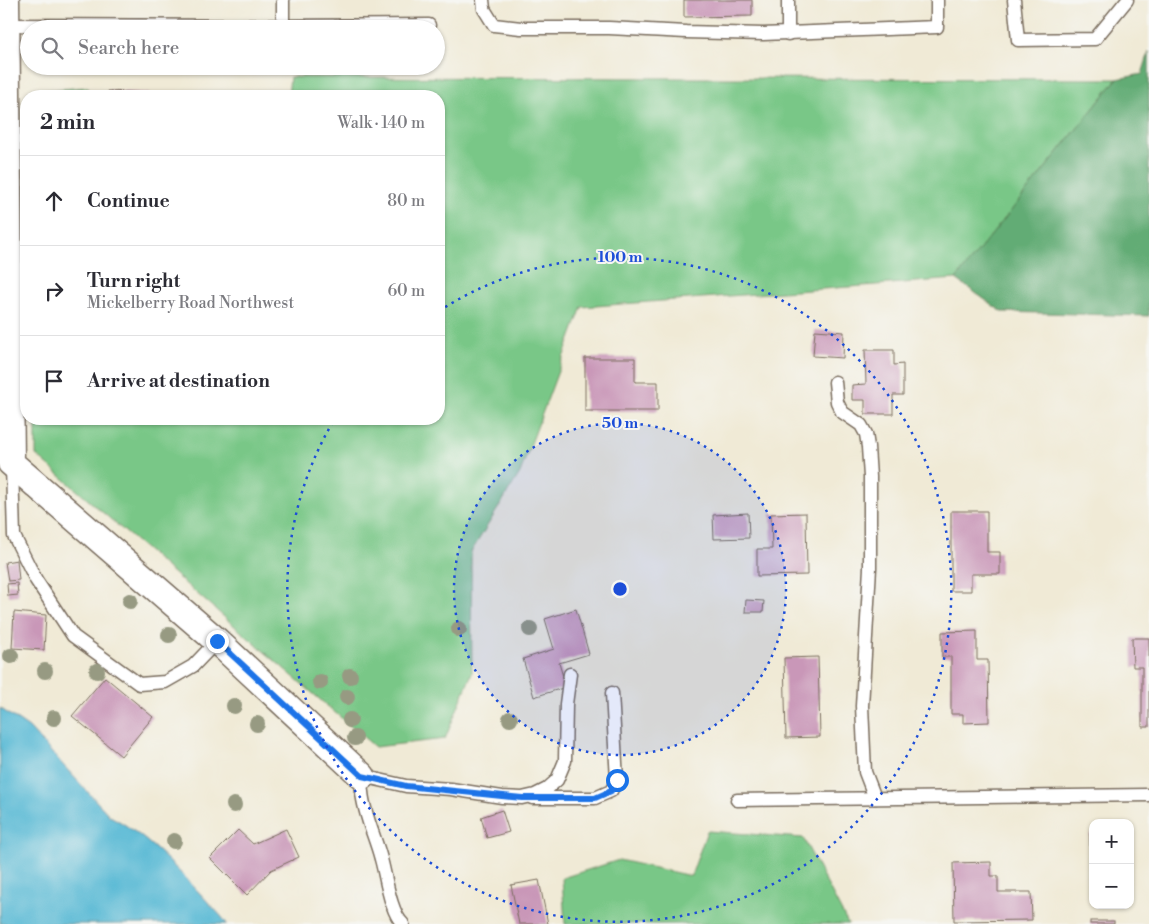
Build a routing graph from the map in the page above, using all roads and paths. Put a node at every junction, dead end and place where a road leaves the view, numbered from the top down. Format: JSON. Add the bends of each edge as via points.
{"nodes":[{"id":1,"x":283,"y":0,"type":"edge"},
{"id":2,"x":484,"y":0,"type":"edge"},
{"id":3,"x":788,"y":0,"type":"edge"},
{"id":4,"x":937,"y":0,"type":"edge"},
{"id":5,"x":1014,"y":0,"type":"edge"},
{"id":6,"x":1127,"y":0,"type":"edge"},
{"id":7,"x":4,"y":7,"type":"edge"},
{"id":8,"x":195,"y":20,"type":"edge"},
{"id":9,"x":283,"y":20,"type":"edge"},
{"id":10,"x":788,"y":34,"type":"junction"},
{"id":11,"x":3,"y":58,"type":"edge"},
{"id":12,"x":4,"y":254,"type":"edge"},
{"id":13,"x":5,"y":326,"type":"edge"},
{"id":14,"x":835,"y":382,"type":"dead end"},
{"id":15,"x":11,"y":463,"type":"junction"},
{"id":16,"x":217,"y":641,"type":"junction"},
{"id":17,"x":570,"y":674,"type":"dead end"},
{"id":18,"x":612,"y":693,"type":"dead end"},
{"id":19,"x":362,"y":776,"type":"junction"},
{"id":20,"x":1149,"y":795,"type":"edge"},
{"id":21,"x":522,"y":798,"type":"junction"},
{"id":22,"x":874,"y":798,"type":"junction"},
{"id":23,"x":737,"y":800,"type":"dead end"},
{"id":24,"x":402,"y":924,"type":"edge"}],
"edges":[{"from":1,"to":9,"type":"lane"},
{"from":2,"to":10,"type":"lane","via":[[484,9],[494,25]]},
{"from":3,"to":10,"type":"lane"},
{"from":4,"to":10,"type":"lane","via":[[937,27]]},
{"from":5,"to":6,"type":"lane","via":[[1018,40],[1095,39]]},
{"from":7,"to":8,"type":"lane"},
{"from":7,"to":11,"type":"street"},
{"from":11,"to":12,"type":"street"},
{"from":12,"to":13,"type":"street"},
{"from":13,"to":15,"type":"street"},
{"from":14,"to":22,"type":"lane","via":[[837,402],[842,412],[861,425],[868,447],[870,568],[863,738],[865,772]]},
{"from":15,"to":16,"type":"street"},
{"from":15,"to":16,"type":"lane","via":[[14,536],[36,580],[73,636],[139,684],[165,682],[193,666]]},
{"from":16,"to":19,"type":"street"},
{"from":17,"to":21,"type":"lane","via":[[562,770],[547,789]]},
{"from":18,"to":21,"type":"lane","via":[[617,780],[611,791],[595,798]]},
{"from":19,"to":21,"type":"lane","via":[[406,786]]},
{"from":19,"to":24,"type":"lane","via":[[366,812],[392,903]]},
{"from":20,"to":22,"type":"lane"},
{"from":22,"to":23,"type":"lane"}]}
